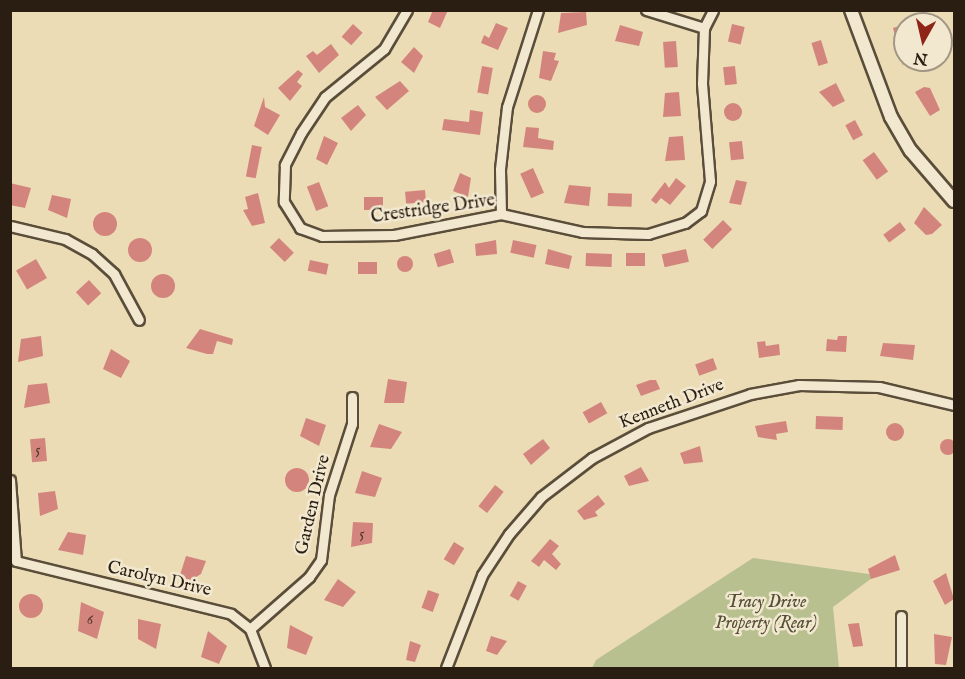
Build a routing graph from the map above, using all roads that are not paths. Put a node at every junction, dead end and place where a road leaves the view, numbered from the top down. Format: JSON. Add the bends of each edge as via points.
{"nodes":[{"id":1,"x":407,"y":10,"type":"edge"},
{"id":2,"x":538,"y":10,"type":"edge"},
{"id":3,"x":646,"y":10,"type":"edge"},
{"id":4,"x":713,"y":10,"type":"edge"},
{"id":5,"x":851,"y":10,"type":"edge"},
{"id":6,"x":704,"y":28,"type":"junction"},
{"id":7,"x":954,"y":201,"type":"edge"},
{"id":8,"x":501,"y":214,"type":"junction"},
{"id":9,"x":11,"y":229,"type":"edge"},
{"id":10,"x":139,"y":320,"type":"dead end"},
{"id":11,"x":352,"y":397,"type":"dead end"},
{"id":12,"x":954,"y":405,"type":"edge"},
{"id":13,"x":10,"y":480,"type":"edge"},
{"id":14,"x":901,"y":616,"type":"dead end"},
{"id":15,"x":250,"y":629,"type":"junction"},
{"id":16,"x":265,"y":669,"type":"edge"},
{"id":17,"x":446,"y":669,"type":"edge"},
{"id":18,"x":900,"y":669,"type":"edge"}],
"edges":[{"from":1,"to":8,"type":"street","name":"Crestridge Drive","via":[[384,49],[325,97],[301,133],[285,165],[285,202],[300,228],[322,236],[394,236]]},
{"from":2,"to":8,"type":"street","via":[[507,107],[500,170]]},
{"from":3,"to":6,"type":"street"},
{"from":4,"to":6,"type":"street","name":"Crestridge Drive"},
{"from":5,"to":7,"type":"street","via":[[891,117],[911,151]]},
{"from":6,"to":8,"type":"street","name":"Crestridge Drive","via":[[702,83],[710,181],[702,211],[685,223],[648,234],[582,232]]},
{"from":9,"to":10,"type":"street","via":[[65,239],[92,254],[114,274]]},
{"from":11,"to":15,"type":"street","name":"Garden Drive","via":[[352,424],[329,495],[321,560],[309,577]]},
{"from":12,"to":17,"type":"street","name":"Kenneth Drive","via":[[879,387],[799,385],[750,394],[648,428],[592,458],[541,497],[509,534],[482,575]]},
{"from":13,"to":15,"type":"street","name":"Carolyn Drive","via":[[16,561],[209,607],[231,614]]},
{"from":14,"to":18,"type":"street"},
{"from":15,"to":16,"type":"street"}]}
